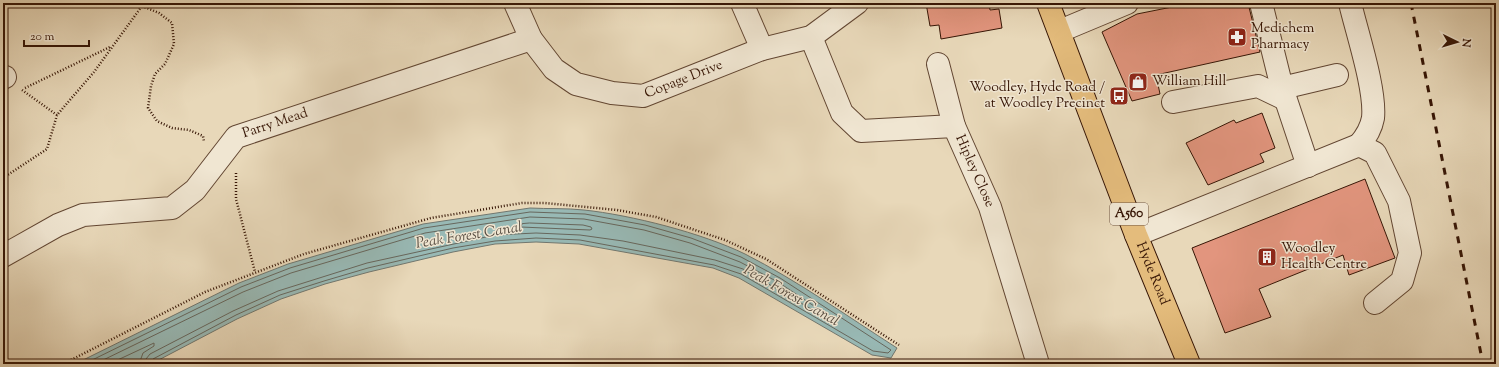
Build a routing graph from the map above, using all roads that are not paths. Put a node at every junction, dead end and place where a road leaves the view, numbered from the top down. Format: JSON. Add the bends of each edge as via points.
{"nodes":[{"id":1,"x":515,"y":3,"type":"edge"},
{"id":2,"x":742,"y":3,"type":"edge"},
{"id":3,"x":856,"y":3,"type":"edge"},
{"id":4,"x":1048,"y":3,"type":"edge"},
{"id":5,"x":1127,"y":3,"type":"edge"},
{"id":6,"x":1261,"y":3,"type":"edge"},
{"id":7,"x":1350,"y":3,"type":"edge"},
{"id":8,"x":1060,"y":31,"type":"junction"},
{"id":9,"x":811,"y":37,"type":"junction"},
{"id":10,"x":531,"y":40,"type":"junction"},
{"id":11,"x":762,"y":49,"type":"junction"},
{"id":12,"x":938,"y":64,"type":"dead end"},
{"id":13,"x":1337,"y":75,"type":"dead end"},
{"id":14,"x":1283,"y":93,"type":"junction"},
{"id":15,"x":1172,"y":102,"type":"dead end"},
{"id":16,"x":954,"y":126,"type":"junction"},
{"id":17,"x":1359,"y":145,"type":"junction"},
{"id":18,"x":1308,"y":166,"type":"junction"},
{"id":19,"x":1136,"y":235,"type":"junction"},
{"id":20,"x":3,"y":256,"type":"edge"},
{"id":21,"x":1375,"y":303,"type":"dead end"},
{"id":22,"x":1038,"y":364,"type":"edge"},
{"id":23,"x":1189,"y":364,"type":"edge"}],
"edges":[{"from":1,"to":10,"type":"street","name":"Copage Drive"},
{"from":2,"to":11,"type":"street"},
{"from":3,"to":9,"type":"street","name":"Copage Drive"},
{"from":4,"to":8,"type":"main road","name":"Hyde Road","number":"A560"},
{"from":5,"to":8,"type":"street"},
{"from":6,"to":14,"type":"street"},
{"from":7,"to":17,"type":"street","via":[[1372,99],[1373,118],[1368,134]]},
{"from":8,"to":19,"type":"main road","name":"Hyde Road","number":"A560"},
{"from":9,"to":11,"type":"street","name":"Copage Drive"},
{"from":9,"to":16,"type":"street","name":"Hipley Close","via":[[842,113],[861,131]]},
{"from":10,"to":11,"type":"street","name":"Copage Drive","via":[[554,69],[576,84],[643,96]]},
{"from":10,"to":20,"type":"street","name":"Parry Mead","via":[[236,137],[195,190],[172,208],[84,215],[58,225]]},
{"from":12,"to":16,"type":"street"},
{"from":13,"to":14,"type":"street"},
{"from":14,"to":15,"type":"street","via":[[1258,86]]},
{"from":14,"to":18,"type":"street"},
{"from":16,"to":22,"type":"street","name":"Hipley Close","via":[[990,207]]},
{"from":17,"to":18,"type":"street"},
{"from":17,"to":21,"type":"street","via":[[1375,153],[1399,201],[1410,253],[1402,281]]},
{"from":18,"to":19,"type":"street"},
{"from":19,"to":23,"type":"main road","name":"Hyde Road","number":"A560"}]}
